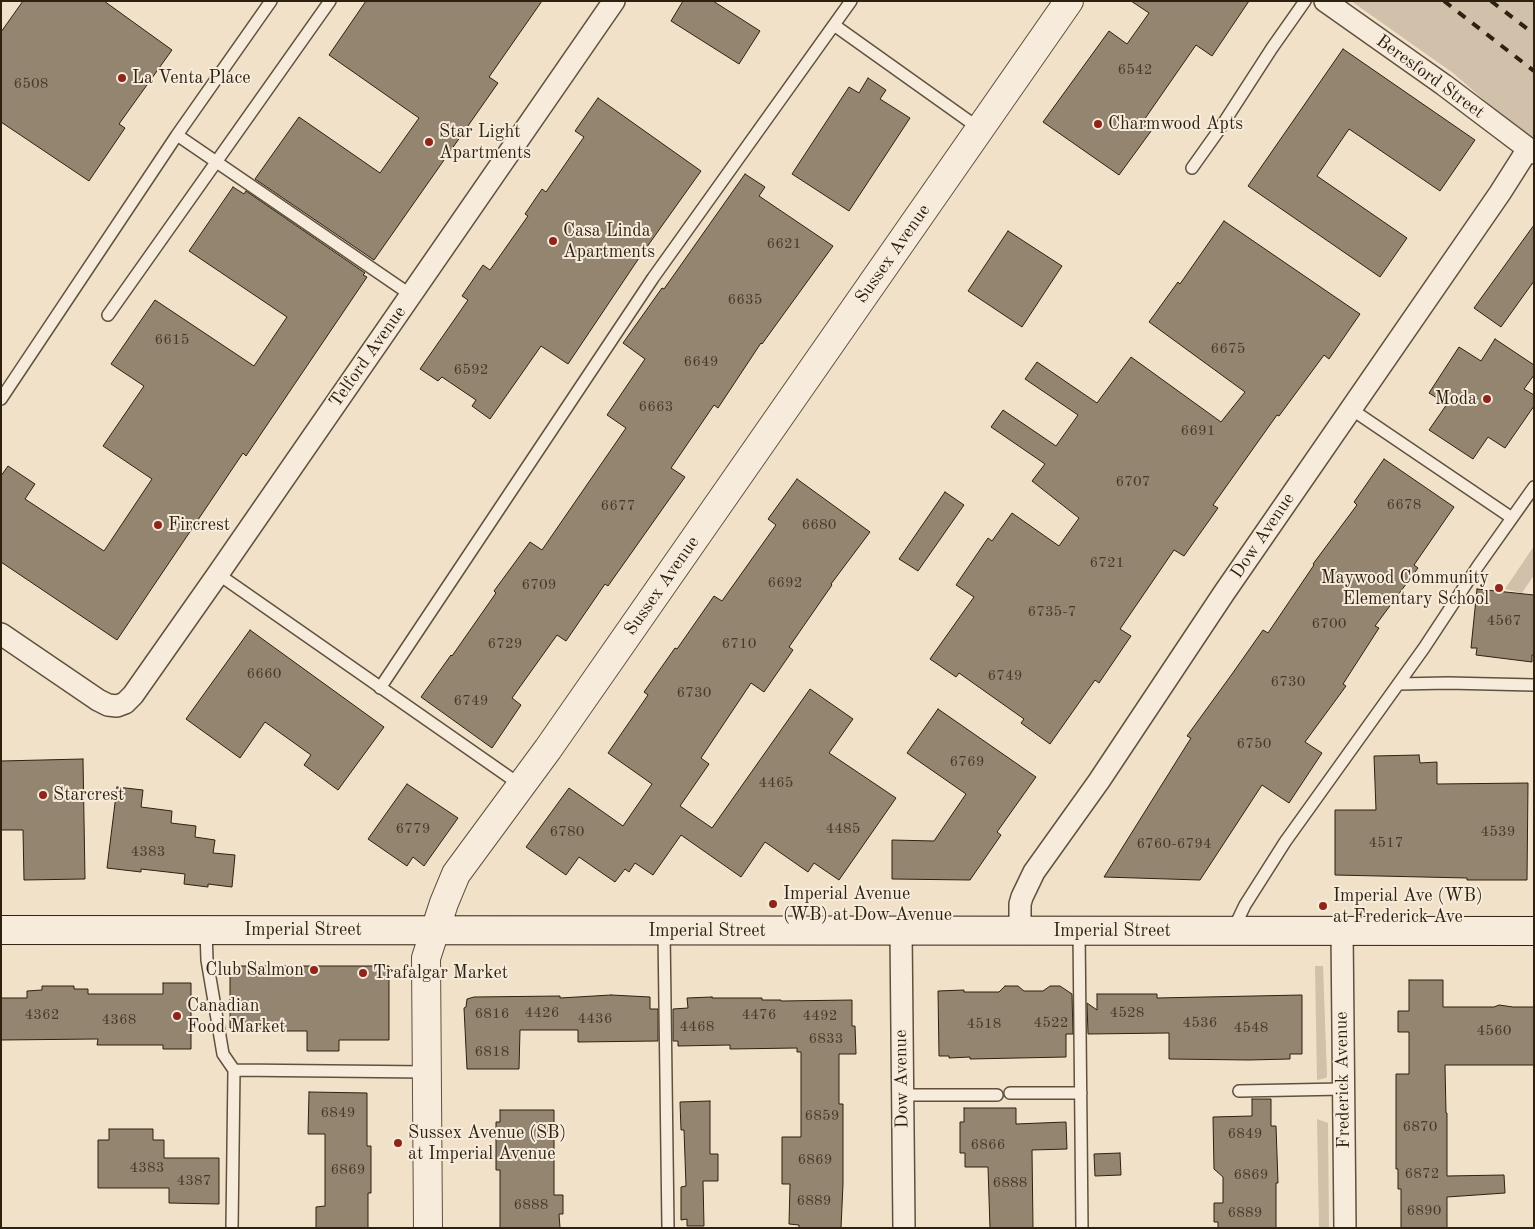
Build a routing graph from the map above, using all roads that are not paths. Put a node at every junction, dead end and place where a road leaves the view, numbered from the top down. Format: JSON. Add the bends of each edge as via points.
{"nodes":[{"id":1,"x":270,"y":1,"type":"edge"},
{"id":2,"x":330,"y":1,"type":"edge"},
{"id":3,"x":614,"y":1,"type":"edge"},
{"id":4,"x":850,"y":1,"type":"edge"},
{"id":5,"x":1069,"y":1,"type":"edge"},
{"id":6,"x":1305,"y":1,"type":"edge"},
{"id":7,"x":1325,"y":1,"type":"edge"},
{"id":8,"x":834,"y":25,"type":"junction"},
{"id":9,"x":980,"y":129,"type":"junction"},
{"id":10,"x":178,"y":135,"type":"junction"},
{"id":11,"x":1531,"y":151,"type":"edge"},
{"id":12,"x":217,"y":161,"type":"junction"},
{"id":13,"x":1192,"y":168,"type":"dead end"},
{"id":14,"x":411,"y":295,"type":"junction"},
{"id":15,"x":108,"y":316,"type":"dead end"},
{"id":16,"x":1,"y":399,"type":"edge"},
{"id":17,"x":1351,"y":409,"type":"junction"},
{"id":18,"x":1534,"y":487,"type":"edge"},
{"id":19,"x":1512,"y":518,"type":"junction"},
{"id":20,"x":218,"y":574,"type":"junction"},
{"id":21,"x":1,"y":634,"type":"edge"},
{"id":22,"x":1398,"y":684,"type":"junction"},
{"id":23,"x":1534,"y":686,"type":"edge"},
{"id":24,"x":380,"y":688,"type":"junction"},
{"id":25,"x":522,"y":786,"type":"junction"},
{"id":26,"x":1,"y":930,"type":"edge"},
{"id":27,"x":206,"y":930,"type":"junction"},
{"id":28,"x":1079,"y":930,"type":"junction"},
{"id":29,"x":435,"y":931,"type":"junction"},
{"id":30,"x":664,"y":931,"type":"junction"},
{"id":31,"x":901,"y":931,"type":"junction"},
{"id":32,"x":1020,"y":931,"type":"junction"},
{"id":33,"x":1232,"y":931,"type":"junction"},
{"id":34,"x":1342,"y":931,"type":"junction"},
{"id":35,"x":1534,"y":931,"type":"edge"},
{"id":36,"x":234,"y":1070,"type":"junction"},
{"id":37,"x":427,"y":1072,"type":"junction"},
{"id":38,"x":1343,"y":1089,"type":"junction"},
{"id":39,"x":1239,"y":1091,"type":"dead end"},
{"id":40,"x":1010,"y":1093,"type":"dead end"},
{"id":41,"x":1081,"y":1093,"type":"junction"},
{"id":42,"x":902,"y":1095,"type":"junction"},
{"id":43,"x":997,"y":1095,"type":"dead end"},
{"id":44,"x":232,"y":1228,"type":"edge"},
{"id":45,"x":428,"y":1228,"type":"edge"},
{"id":46,"x":668,"y":1228,"type":"edge"},
{"id":47,"x":904,"y":1228,"type":"edge"},
{"id":48,"x":1082,"y":1228,"type":"edge"},
{"id":49,"x":1345,"y":1228,"type":"edge"}],
"edges":[{"from":1,"to":10,"type":"lane"},
{"from":2,"to":12,"type":"lane"},
{"from":3,"to":14,"type":"street","name":"Telford Avenue"},
{"from":4,"to":8,"type":"lane"},
{"from":5,"to":9,"type":"main road","name":"Sussex Avenue"},
{"from":6,"to":13,"type":"lane"},
{"from":7,"to":11,"type":"street","name":"Beresford Street"},
{"from":8,"to":9,"type":"lane"},
{"from":8,"to":24,"type":"lane","via":[[653,278]]},
{"from":9,"to":25,"type":"main road","name":"Sussex Avenue"},
{"from":10,"to":12,"type":"lane"},
{"from":10,"to":16,"type":"lane"},
{"from":11,"to":17,"type":"street","name":"Dow Avenue"},
{"from":12,"to":14,"type":"lane"},
{"from":12,"to":15,"type":"lane"},
{"from":14,"to":20,"type":"street","name":"Telford Avenue"},
{"from":17,"to":19,"type":"lane"},
{"from":17,"to":32,"type":"street","name":"Dow Avenue","via":[[1034,872],[1020,904]]},
{"from":18,"to":19,"type":"lane"},
{"from":19,"to":22,"type":"lane"},
{"from":20,"to":21,"type":"street","name":"Telford Avenue","via":[[133,695],[126,703],[117,706],[98,700]]},
{"from":20,"to":24,"type":"lane"},
{"from":22,"to":23,"type":"lane"},
{"from":22,"to":33,"type":"lane","via":[[1284,842]]},
{"from":24,"to":25,"type":"lane"},
{"from":25,"to":29,"type":"main road","name":"Sussex Avenue","via":[[456,874]]},
{"from":26,"to":27,"type":"main road","name":"Imperial Street"},
{"from":27,"to":29,"type":"main road","name":"Imperial Street"},
{"from":27,"to":36,"type":"lane","via":[[207,960],[224,1054]]},
{"from":28,"to":32,"type":"main road","name":"Imperial Street"},
{"from":28,"to":33,"type":"main road","name":"Imperial Street"},
{"from":28,"to":41,"type":"lane"},
{"from":29,"to":30,"type":"main road","name":"Imperial Street"},
{"from":29,"to":37,"type":"main road","name":"Sussex Avenue","via":[[426,958]]},
{"from":30,"to":31,"type":"main road","name":"Imperial Street"},
{"from":30,"to":46,"type":"lane"},
{"from":31,"to":32,"type":"main road","name":"Imperial Street"},
{"from":31,"to":42,"type":"street","name":"Dow Avenue"},
{"from":33,"to":34,"type":"main road","name":"Imperial Street"},
{"from":34,"to":35,"type":"main road","name":"Imperial Street"},
{"from":34,"to":38,"type":"street","name":"Frederick Avenue"},
{"from":36,"to":37,"type":"lane"},
{"from":36,"to":44,"type":"lane"},
{"from":37,"to":45,"type":"main road","name":"Sussex Avenue"},
{"from":38,"to":39,"type":"lane"},
{"from":38,"to":49,"type":"street","name":"Frederick Avenue"},
{"from":40,"to":41,"type":"lane"},
{"from":41,"to":48,"type":"lane"},
{"from":42,"to":43,"type":"lane"},
{"from":42,"to":47,"type":"street","name":"Dow Avenue"}]}
